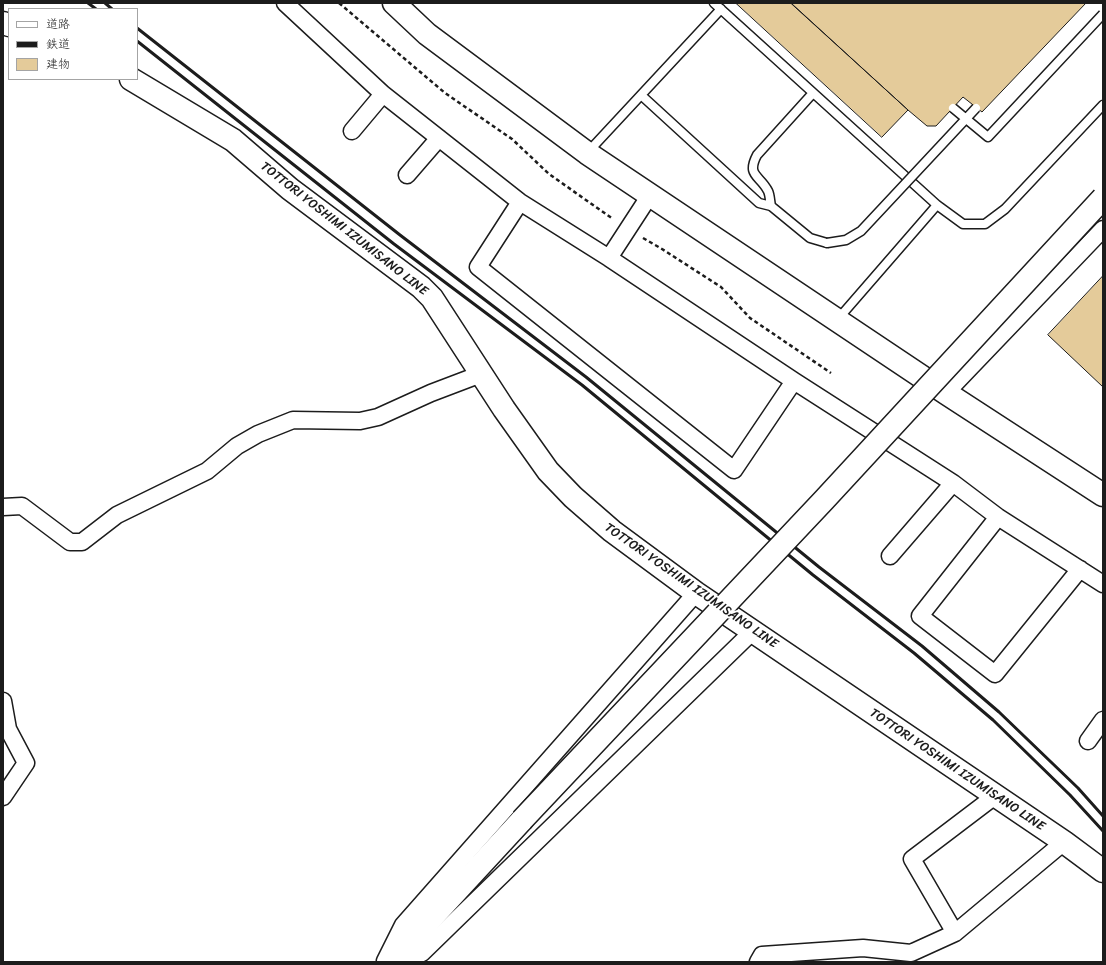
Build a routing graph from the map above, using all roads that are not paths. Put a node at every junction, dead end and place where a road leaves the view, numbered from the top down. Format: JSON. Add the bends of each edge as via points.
{"nodes":[{"id":1,"x":285,"y":3,"type":"edge"},
{"id":2,"x":394,"y":3,"type":"edge"},
{"id":3,"x":714,"y":3,"type":"edge"},
{"id":4,"x":721,"y":9,"type":"junction"},
{"id":5,"x":1103,"y":14,"type":"edge"},
{"id":6,"x":133,"y":80,"type":"edge"},
{"id":7,"x":813,"y":93,"type":"junction"},
{"id":8,"x":383,"y":94,"type":"junction"},
{"id":9,"x":641,"y":95,"type":"junction"},
{"id":10,"x":1103,"y":105,"type":"edge"},
{"id":11,"x":953,"y":108,"type":"dead end"},
{"id":12,"x":976,"y":108,"type":"dead end"},
{"id":13,"x":352,"y":131,"type":"dead end"},
{"id":14,"x":438,"y":138,"type":"junction"},
{"id":15,"x":587,"y":153,"type":"junction"},
{"id":16,"x":407,"y":175,"type":"dead end"},
{"id":17,"x":650,"y":195,"type":"junction"},
{"id":18,"x":1103,"y":198,"type":"edge"},
{"id":19,"x":520,"y":202,"type":"junction"},
{"id":20,"x":937,"y":205,"type":"junction"},
{"id":21,"x":770,"y":206,"type":"junction"},
{"id":22,"x":1103,"y":229,"type":"edge"},
{"id":23,"x":609,"y":258,"type":"junction"},
{"id":24,"x":837,"y":320,"type":"junction"},
{"id":25,"x":481,"y":374,"type":"junction"},
{"id":26,"x":794,"y":381,"type":"junction"},
{"id":27,"x":946,"y":393,"type":"junction"},
{"id":28,"x":953,"y":484,"type":"junction"},
{"id":29,"x":1103,"y":495,"type":"edge"},
{"id":30,"x":3,"y":506,"type":"edge"},
{"id":31,"x":998,"y":516,"type":"junction"},
{"id":32,"x":890,"y":556,"type":"dead end"},
{"id":33,"x":1080,"y":569,"type":"junction"},
{"id":34,"x":1103,"y":584,"type":"edge"},
{"id":35,"x":696,"y":593,"type":"junction"},
{"id":36,"x":753,"y":631,"type":"junction"},
{"id":37,"x":3,"y":701,"type":"edge"},
{"id":38,"x":1103,"y":720,"type":"edge"},
{"id":39,"x":1088,"y":740,"type":"dead end"},
{"id":40,"x":995,"y":796,"type":"junction"},
{"id":41,"x":3,"y":797,"type":"edge"},
{"id":42,"x":1064,"y":842,"type":"junction"},
{"id":43,"x":1103,"y":871,"type":"edge"},
{"id":44,"x":955,"y":932,"type":"junction"},
{"id":45,"x":912,"y":957,"type":"edge"},
{"id":46,"x":385,"y":962,"type":"edge"},
{"id":47,"x":391,"y":962,"type":"edge"},
{"id":48,"x":405,"y":962,"type":"edge"},
{"id":49,"x":758,"y":962,"type":"edge"}],
"edges":[{"from":1,"to":8,"type":"street"},
{"from":2,"to":15,"type":"street","via":[[427,34]]},
{"from":3,"to":4,"type":"lane"},
{"from":4,"to":7,"type":"lane"},
{"from":4,"to":9,"type":"lane"},
{"from":5,"to":11,"type":"lane","bridge":true,"via":[[988,137]]},
{"from":6,"to":25,"type":"street","name":"TOTTORI YOSHIMI IZUMISANO LINE","via":[[233,140],[290,189],[421,287],[432,298]]},
{"from":7,"to":20,"type":"lane"},
{"from":7,"to":21,"type":"lane","via":[[757,155],[753,163],[753,172],[768,191]]},
{"from":8,"to":13,"type":"street"},
{"from":8,"to":14,"type":"street"},
{"from":9,"to":15,"type":"lane"},
{"from":9,"to":21,"type":"lane","via":[[758,203]]},
{"from":10,"to":20,"type":"lane","via":[[1005,209],[986,224],[963,224]]},
{"from":12,"to":21,"type":"lane","bridge":true,"via":[[861,231],[846,240],[827,243],[810,238]]},
{"from":14,"to":16,"type":"street"},
{"from":14,"to":19,"type":"street"},
{"from":15,"to":17,"type":"street"},
{"from":17,"to":23,"type":"street"},
{"from":17,"to":24,"type":"street"},
{"from":18,"to":47,"type":"street","bridge":true},
{"from":19,"to":23,"type":"street"},
{"from":19,"to":26,"type":"street","via":[[478,267],[734,470]]},
{"from":20,"to":24,"type":"lane"},
{"from":22,"to":27,"type":"street"},
{"from":23,"to":26,"type":"street"},
{"from":24,"to":27,"type":"street"},
{"from":25,"to":30,"type":"street","via":[[378,417],[360,421],[293,420],[258,434],[237,446],[207,470],[117,515],[82,542],[70,542],[22,506]]},
{"from":25,"to":35,"type":"street","name":"TOTTORI YOSHIMI IZUMISANO LINE","via":[[548,471],[573,497],[612,531]]},
{"from":26,"to":28,"type":"street"},
{"from":27,"to":29,"type":"street"},
{"from":28,"to":31,"type":"street"},
{"from":28,"to":32,"type":"street"},
{"from":31,"to":33,"type":"street"},
{"from":31,"to":33,"type":"street","via":[[920,616],[996,674]]},
{"from":33,"to":34,"type":"street"},
{"from":35,"to":36,"type":"street","name":"TOTTORI YOSHIMI IZUMISANO LINE"},
{"from":35,"to":46,"type":"street","via":[[403,925]]},
{"from":36,"to":40,"type":"street","name":"TOTTORI YOSHIMI IZUMISANO LINE"},
{"from":36,"to":48,"type":"street","via":[[422,953]]},
{"from":37,"to":41,"type":"street","via":[[8,729],[26,763]]},
{"from":38,"to":39,"type":"street"},
{"from":40,"to":42,"type":"street","name":"TOTTORI YOSHIMI IZUMISANO LINE"},
{"from":40,"to":44,"type":"street","via":[[912,859]]},
{"from":42,"to":43,"type":"street","name":"TOTTORI YOSHIMI IZUMISANO LINE"},
{"from":42,"to":44,"type":"street"},
{"from":44,"to":45,"type":"street"},
{"from":45,"to":49,"type":"street","via":[[863,948],[762,955]]}]}
